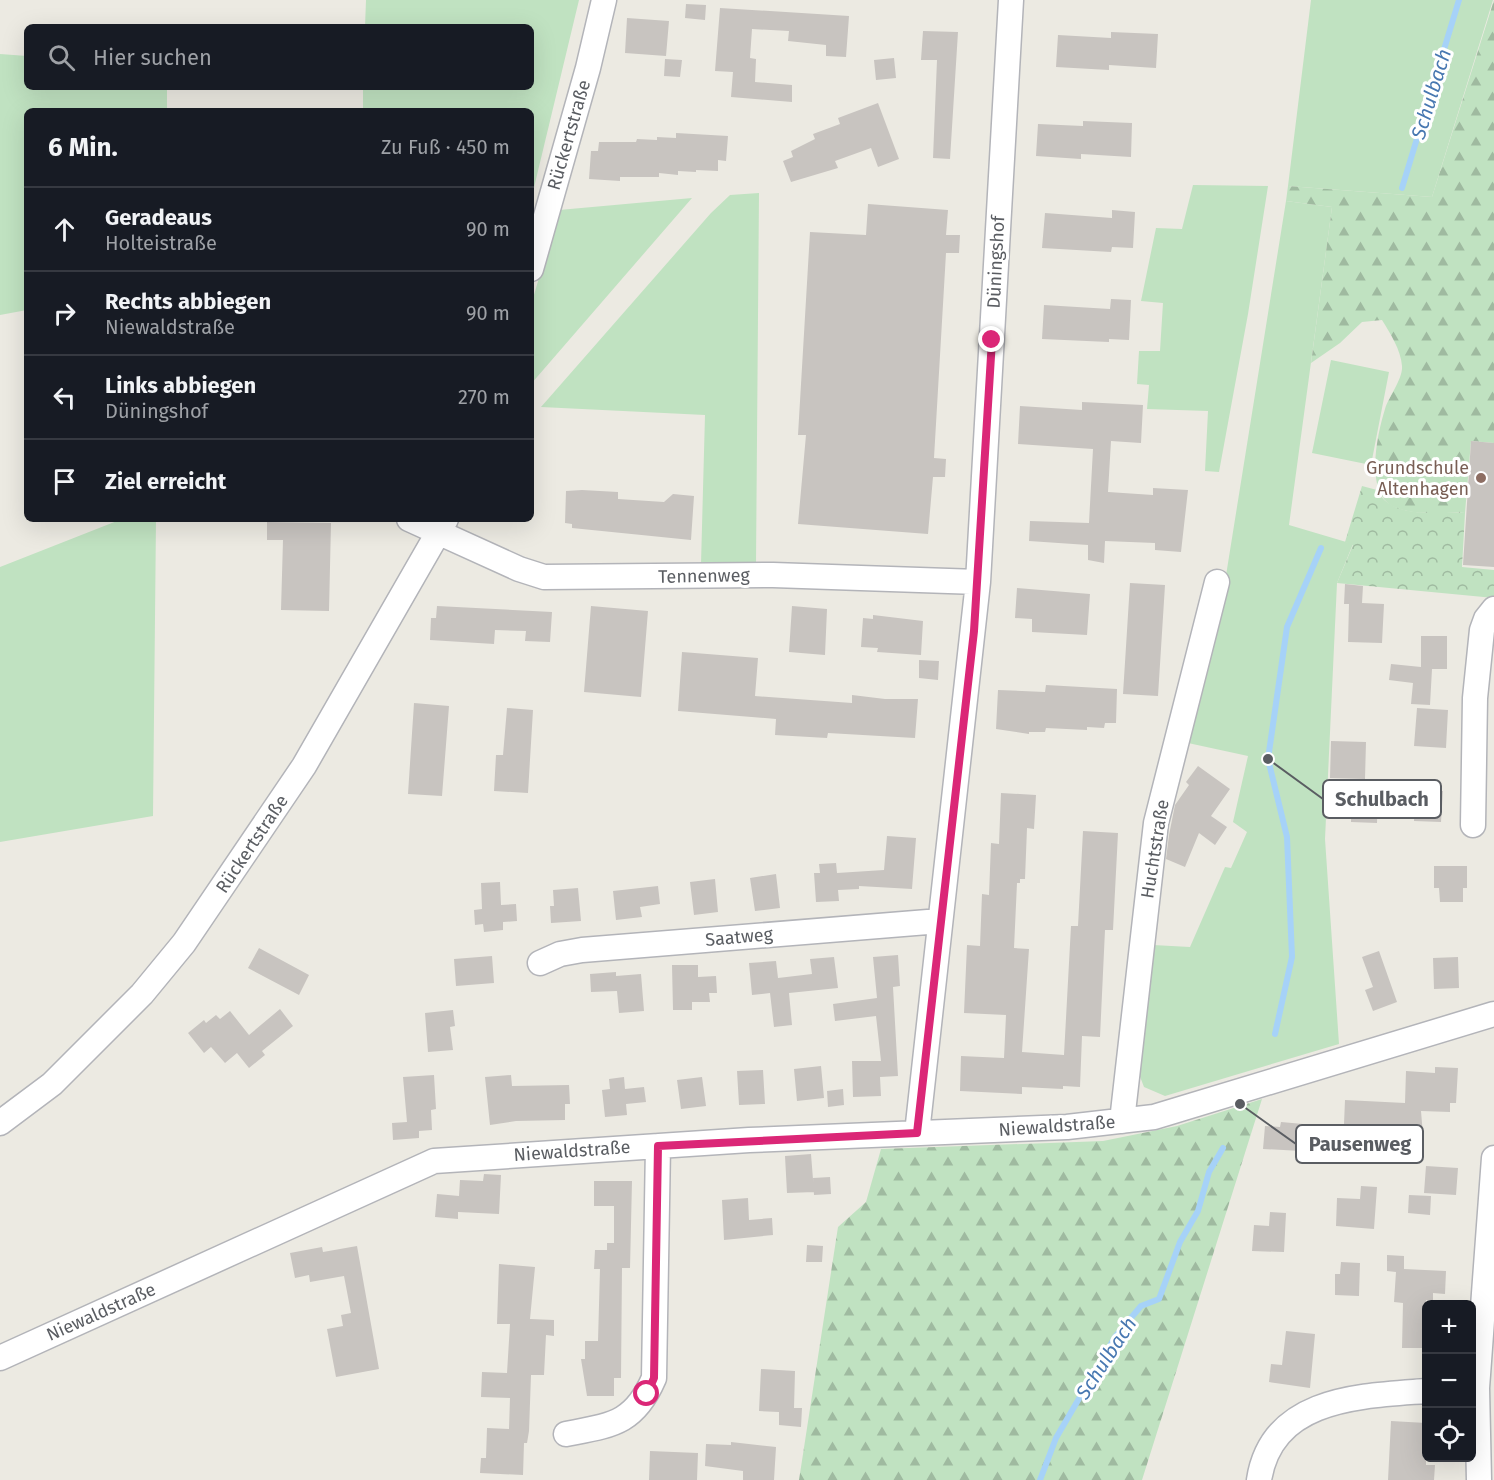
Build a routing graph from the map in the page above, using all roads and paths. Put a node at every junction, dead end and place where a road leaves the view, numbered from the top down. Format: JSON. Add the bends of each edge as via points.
{"nodes":[{"id":1,"x":604,"y":0,"type":"edge"},
{"id":2,"x":1011,"y":0,"type":"edge"},
{"id":3,"x":534,"y":258,"type":"edge"},
{"id":4,"x":426,"y":522,"type":"edge"},
{"id":5,"x":442,"y":525,"type":"edge"},
{"id":6,"x":978,"y":582,"type":"junction"},
{"id":7,"x":1217,"y":582,"type":"dead end"},
{"id":8,"x":1494,"y":609,"type":"edge"},
{"id":9,"x":1473,"y":825,"type":"dead end"},
{"id":10,"x":940,"y":921,"type":"junction"},
{"id":11,"x":540,"y":963,"type":"dead end"},
{"id":12,"x":1494,"y":1014,"type":"edge"},
{"id":13,"x":1122,"y":1121,"type":"junction"},
{"id":14,"x":0,"y":1122,"type":"edge"},
{"id":15,"x":917,"y":1133,"type":"junction"},
{"id":16,"x":658,"y":1146,"type":"junction"},
{"id":17,"x":1494,"y":1158,"type":"edge"},
{"id":18,"x":1489,"y":1283,"type":"edge"},
{"id":19,"x":0,"y":1358,"type":"edge"},
{"id":20,"x":1476,"y":1374,"type":"edge"},
{"id":21,"x":1422,"y":1391,"type":"edge"},
{"id":22,"x":1475,"y":1408,"type":"edge"},
{"id":23,"x":566,"y":1434,"type":"dead end"},
{"id":24,"x":1259,"y":1480,"type":"edge"},
{"id":25,"x":1479,"y":1480,"type":"edge"}],
"edges":[{"from":1,"to":3,"type":"street","name":"Rückertstraße"},
{"from":2,"to":6,"type":"street","name":"Düningshof"},
{"from":4,"to":5,"type":"street","name":"Tennenweg"},
{"from":5,"to":6,"type":"street","name":"Tennenweg","via":[[519,568],[544,576],[772,575]]},
{"from":5,"to":14,"type":"street","name":"Rückertstraße","via":[[304,766],[184,943],[142,994],[52,1084]]},
{"from":6,"to":10,"type":"street","name":"Düningshof"},
{"from":7,"to":13,"type":"street","name":"Huchtstraße","via":[[1156,823]]},
{"from":8,"to":9,"type":"street","via":[[1482,630]]},
{"from":10,"to":11,"type":"street","name":"Saatweg","via":[[582,950]]},
{"from":10,"to":15,"type":"street","name":"Düningshof"},
{"from":12,"to":13,"type":"street","name":"Niewaldstraße","via":[[1181,1111]]},
{"from":13,"to":15,"type":"street","name":"Niewaldstraße"},
{"from":15,"to":16,"type":"street","name":"Niewaldstraße"},
{"from":16,"to":19,"type":"street","name":"Niewaldstraße","via":[[434,1161]]},
{"from":16,"to":23,"type":"street","via":[[654,1378],[640,1406],[624,1418],[610,1426]]},
{"from":17,"to":18,"type":"street"},
{"from":18,"to":20,"type":"street"},
{"from":21,"to":24,"type":"street","via":[[1359,1396],[1322,1406],[1294,1420],[1271,1445]]},
{"from":22,"to":25,"type":"street"}]}
